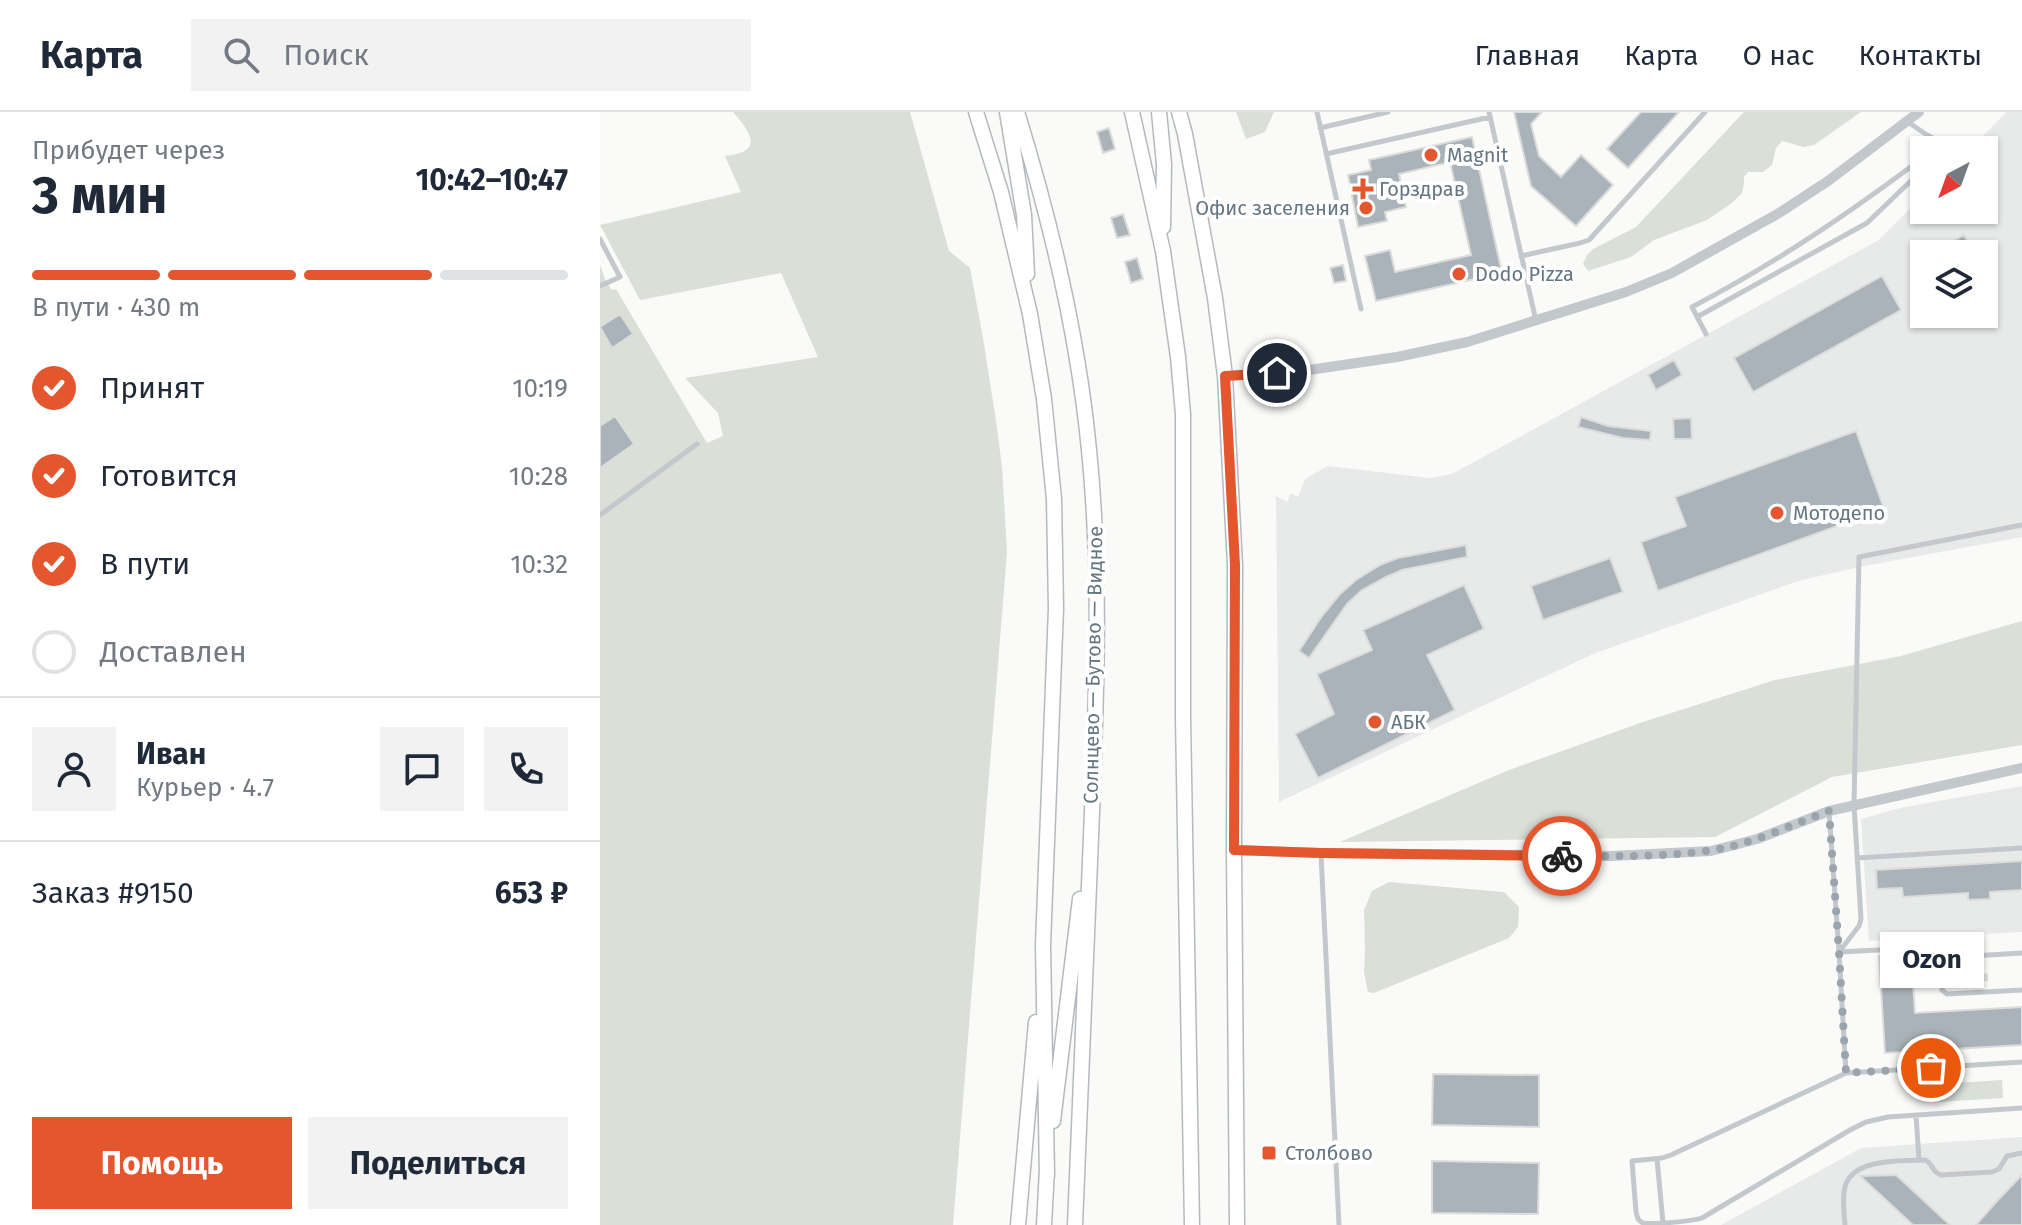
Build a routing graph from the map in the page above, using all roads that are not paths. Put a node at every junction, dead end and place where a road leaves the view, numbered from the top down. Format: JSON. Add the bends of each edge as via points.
{"nodes":[{"id":1,"x":976,"y":112,"type":"edge"},
{"id":2,"x":1007,"y":112,"type":"edge"},
{"id":3,"x":1017,"y":112,"type":"edge"},
{"id":4,"x":1132,"y":112,"type":"edge"},
{"id":5,"x":1159,"y":112,"type":"edge"},
{"id":6,"x":1179,"y":112,"type":"edge"},
{"id":7,"x":1317,"y":112,"type":"edge"},
{"id":8,"x":1388,"y":112,"type":"edge"},
{"id":9,"x":1705,"y":112,"type":"edge"},
{"id":10,"x":1919,"y":112,"type":"edge"},
{"id":11,"x":1489,"y":113,"type":"edge"},
{"id":12,"x":1908,"y":121,"type":"junction"},
{"id":13,"x":1320,"y":128,"type":"junction"},
{"id":14,"x":1930,"y":136,"type":"edge"},
{"id":15,"x":1326,"y":154,"type":"junction"},
{"id":16,"x":1910,"y":167,"type":"edge"},
{"id":17,"x":1910,"y":182,"type":"edge"},
{"id":18,"x":600,"y":239,"type":"edge"},
{"id":19,"x":1163,"y":251,"type":"junction"},
{"id":20,"x":1521,"y":256,"type":"junction"},
{"id":21,"x":600,"y":286,"type":"edge"},
{"id":22,"x":1361,"y":309,"type":"dead end"},
{"id":23,"x":1030,"y":314,"type":"junction"},
{"id":24,"x":1697,"y":317,"type":"junction"},
{"id":25,"x":1536,"y":322,"type":"junction"},
{"id":26,"x":1706,"y":334,"type":"dead end"},
{"id":27,"x":1225,"y":376,"type":"junction"},
{"id":28,"x":697,"y":444,"type":"dead end"},
{"id":29,"x":600,"y":515,"type":"edge"},
{"id":30,"x":2022,"y":525,"type":"edge"},
{"id":31,"x":2022,"y":768,"type":"edge"},
{"id":32,"x":1093,"y":787,"type":"junction"},
{"id":33,"x":1854,"y":805,"type":"junction"},
{"id":34,"x":1829,"y":811,"type":"junction"},
{"id":35,"x":2022,"y":848,"type":"edge"},
{"id":36,"x":1234,"y":850,"type":"junction"},
{"id":37,"x":1321,"y":853,"type":"junction"},
{"id":38,"x":1857,"y":858,"type":"junction"},
{"id":39,"x":1043,"y":945,"type":"junction"},
{"id":40,"x":1839,"y":952,"type":"junction"},
{"id":41,"x":2022,"y":953,"type":"edge"},
{"id":42,"x":1940,"y":958,"type":"junction"},
{"id":43,"x":2022,"y":990,"type":"edge"},
{"id":44,"x":2022,"y":1062,"type":"edge"},
{"id":45,"x":1846,"y":1073,"type":"junction"},
{"id":46,"x":2022,"y":1108,"type":"edge"},
{"id":47,"x":1916,"y":1115,"type":"junction"},
{"id":48,"x":2022,"y":1153,"type":"edge"},
{"id":49,"x":1657,"y":1159,"type":"junction"},
{"id":50,"x":1919,"y":1160,"type":"junction"},
{"id":51,"x":1047,"y":1176,"type":"junction"},
{"id":52,"x":1663,"y":1223,"type":"junction"},
{"id":53,"x":1018,"y":1225,"type":"edge"},
{"id":54,"x":1044,"y":1225,"type":"edge"},
{"id":55,"x":1075,"y":1225,"type":"edge"},
{"id":56,"x":1192,"y":1225,"type":"edge"},
{"id":57,"x":1237,"y":1225,"type":"edge"},
{"id":58,"x":1339,"y":1225,"type":"edge"},
{"id":59,"x":1845,"y":1225,"type":"edge"}],
"edges":[{"from":1,"to":23,"type":"main road"},
{"from":2,"to":23,"type":"main road","via":[[1024,215]]},
{"from":3,"to":32,"type":"main road","name":"Солнцево — Бутово — Видное","via":[[1055,251],[1089,448],[1098,591]]},
{"from":4,"to":19,"type":"main road"},
{"from":5,"to":19,"type":"main road"},
{"from":6,"to":27,"type":"main road"},
{"from":7,"to":13,"type":"lane"},
{"from":8,"to":13,"type":"lane"},
{"from":9,"to":20,"type":"lane","via":[[1589,240]]},
{"from":10,"to":12,"type":"street"},
{"from":11,"to":15,"type":"lane"},
{"from":11,"to":20,"type":"lane"},
{"from":12,"to":14,"type":"lane"},
{"from":12,"to":25,"type":"street","via":[[1779,213],[1672,273]]},
{"from":13,"to":15,"type":"lane"},
{"from":15,"to":22,"type":"lane"},
{"from":16,"to":24,"type":"lane","via":[[1826,228],[1692,307]]},
{"from":17,"to":24,"type":"lane","via":[[1867,223]]},
{"from":18,"to":21,"type":"lane","via":[[620,277]]},
{"from":19,"to":56,"type":"main road","via":[[1183,414]]},
{"from":20,"to":25,"type":"lane"},
{"from":23,"to":39,"type":"main road","via":[[1054,499],[1056,608]]},
{"from":24,"to":26,"type":"lane"},
{"from":25,"to":27,"type":"street","via":[[1397,357]]},
{"from":27,"to":36,"type":"main road","via":[[1235,565]]},
{"from":28,"to":29,"type":"lane"},
{"from":30,"to":33,"type":"lane","via":[[1859,557]]},
{"from":31,"to":33,"type":"street"},
{"from":32,"to":51,"type":"main road"},
{"from":32,"to":55,"type":"main road","name":"Солнцево — Бутово — Видное"},
{"from":33,"to":34,"type":"street"},
{"from":33,"to":38,"type":"lane"},
{"from":34,"to":37,"type":"street","via":[[1732,846],[1687,853]]},
{"from":34,"to":40,"type":"lane"},
{"from":35,"to":38,"type":"lane"},
{"from":36,"to":37,"type":"street"},
{"from":36,"to":57,"type":"main road"},
{"from":37,"to":58,"type":"lane"},
{"from":38,"to":40,"type":"lane","via":[[1861,919]]},
{"from":39,"to":51,"type":"main road"},
{"from":39,"to":53,"type":"main road"},
{"from":40,"to":42,"type":"lane","via":[[1917,948]]},
{"from":40,"to":45,"type":"lane"},
{"from":41,"to":42,"type":"lane"},
{"from":42,"to":43,"type":"lane","via":[[1942,990],[1947,994]]},
{"from":44,"to":45,"type":"lane"},
{"from":45,"to":49,"type":"lane"},
{"from":46,"to":47,"type":"lane"},
{"from":47,"to":50,"type":"lane"},
{"from":47,"to":52,"type":"lane","via":[[1866,1122],[1702,1218]]},
{"from":48,"to":50,"type":"lane","via":[[2007,1156],[1995,1171],[1964,1174],[1938,1174],[1930,1162]]},
{"from":49,"to":52,"type":"lane"},
{"from":49,"to":52,"type":"lane","via":[[1632,1161],[1636,1212],[1646,1224]]},
{"from":50,"to":59,"type":"lane","via":[[1877,1163],[1852,1173],[1844,1190]]},
{"from":51,"to":54,"type":"main road"}]}
